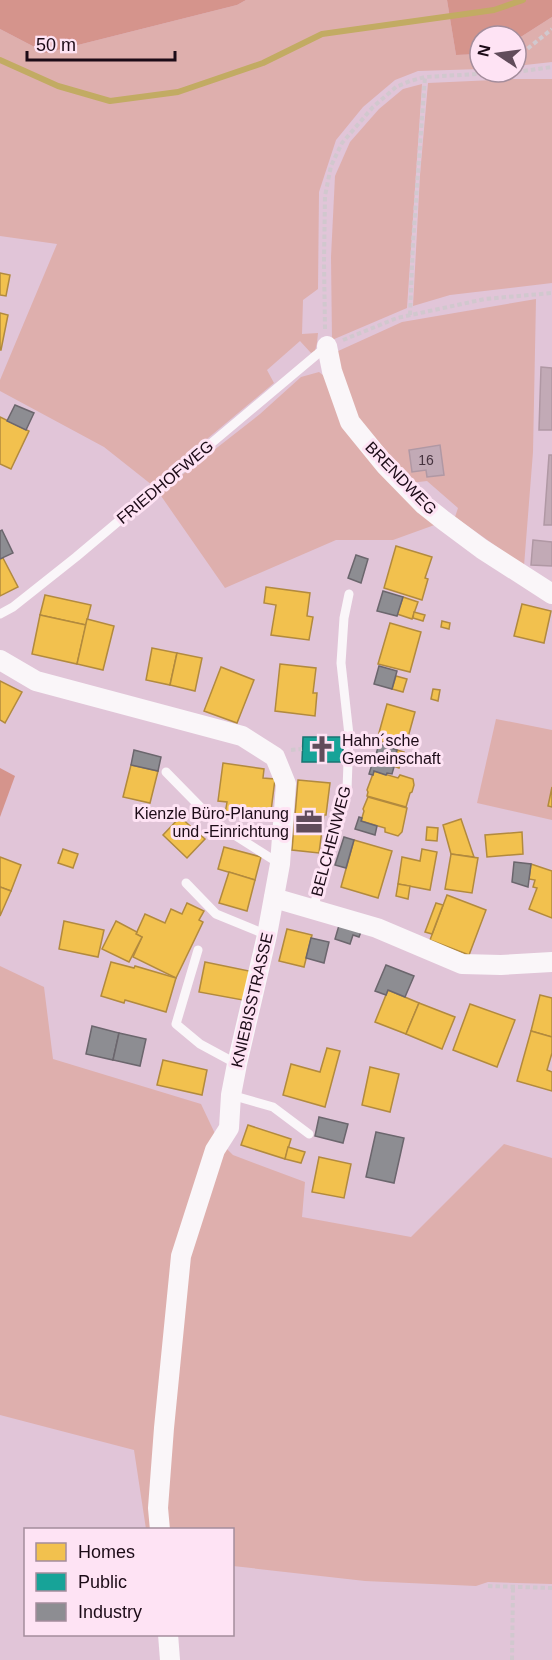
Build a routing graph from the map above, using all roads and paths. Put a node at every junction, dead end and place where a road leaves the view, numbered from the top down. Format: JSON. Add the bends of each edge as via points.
{"nodes":[{"id":1,"x":552,"y":29,"type":"edge"},
{"id":2,"x":528,"y":48,"type":"edge"},
{"id":3,"x":552,"y":67,"type":"edge"},
{"id":4,"x":528,"y":70,"type":"edge"},
{"id":5,"x":468,"y":75,"type":"edge"},
{"id":6,"x":425,"y":77,"type":"junction"},
{"id":7,"x":552,"y":293,"type":"edge"},
{"id":8,"x":410,"y":315,"type":"junction"},
{"id":9,"x":327,"y":346,"type":"junction"},
{"id":10,"x":350,"y":594,"type":"dead end"},
{"id":11,"x":552,"y":594,"type":"edge"},
{"id":12,"x":0,"y":614,"type":"edge"},
{"id":13,"x":0,"y":660,"type":"edge"},
{"id":14,"x":166,"y":772,"type":"dead end"},
{"id":15,"x":280,"y":864,"type":"junction"},
{"id":16,"x":186,"y":883,"type":"dead end"},
{"id":17,"x":274,"y":898,"type":"junction"},
{"id":18,"x":313,"y":909,"type":"junction"},
{"id":19,"x":267,"y":935,"type":"junction"},
{"id":20,"x":198,"y":950,"type":"dead end"},
{"id":21,"x":552,"y":962,"type":"edge"},
{"id":22,"x":237,"y":1064,"type":"junction"},
{"id":23,"x":231,"y":1095,"type":"junction"},
{"id":24,"x":309,"y":1134,"type":"dead end"},
{"id":25,"x":160,"y":1528,"type":"edge"},
{"id":26,"x":488,"y":1586,"type":"dead end"},
{"id":27,"x":513,"y":1587,"type":"junction"},
{"id":28,"x":552,"y":1588,"type":"edge"},
{"id":29,"x":168,"y":1636,"type":"edge"},
{"id":30,"x":170,"y":1660,"type":"edge"},
{"id":31,"x":512,"y":1660,"type":"edge"}],
"edges":[{"from":1,"to":2,"type":"path"},
{"from":3,"to":4,"type":"path"},
{"from":5,"to":6,"type":"path"},
{"from":6,"to":8,"type":"path"},
{"from":6,"to":9,"type":"path","via":[[396,87],[373,107],[342,143],[331,166],[324,218]]},
{"from":7,"to":8,"type":"path","via":[[485,299]]},
{"from":8,"to":9,"type":"path"},
{"from":9,"to":11,"type":"street","name":"BRENDWEG","via":[[350,422],[385,465],[483,549]]},
{"from":9,"to":12,"type":"lane","name":"FRIEDHOFWEG","via":[[76,557]]},
{"from":10,"to":18,"type":"lane","name":"BELCHENWEG","via":[[341,663],[349,735],[348,790]]},
{"from":13,"to":15,"type":"street","name":"KNIEBISSTRASSE","via":[[36,681],[242,736],[275,757],[286,784]]},
{"from":14,"to":15,"type":"lane","via":[[217,824]]},
{"from":15,"to":17,"type":"street","name":"KNIEBISSTRASSE"},
{"from":16,"to":19,"type":"lane","via":[[216,914]]},
{"from":17,"to":18,"type":"street","name":"BELCHENWEG"},
{"from":17,"to":19,"type":"street","name":"KNIEBISSTRASSE"},
{"from":18,"to":21,"type":"street","name":"BELCHENWEG","via":[[377,928],[462,964]]},
{"from":19,"to":22,"type":"street","name":"KNIEBISSTRASSE"},
{"from":20,"to":22,"type":"lane","via":[[176,1024],[200,1044]]},
{"from":22,"to":23,"type":"street","name":"KNIEBISSTRASSE"},
{"from":23,"to":24,"type":"lane","via":[[273,1107]]},
{"from":23,"to":25,"type":"street","name":"KNIEBISSTRASSE","via":[[229,1128],[215,1150],[181,1256],[164,1428]]},
{"from":26,"to":27,"type":"path"},
{"from":27,"to":28,"type":"path"},
{"from":27,"to":31,"type":"path"},
{"from":29,"to":30,"type":"street"}]}
